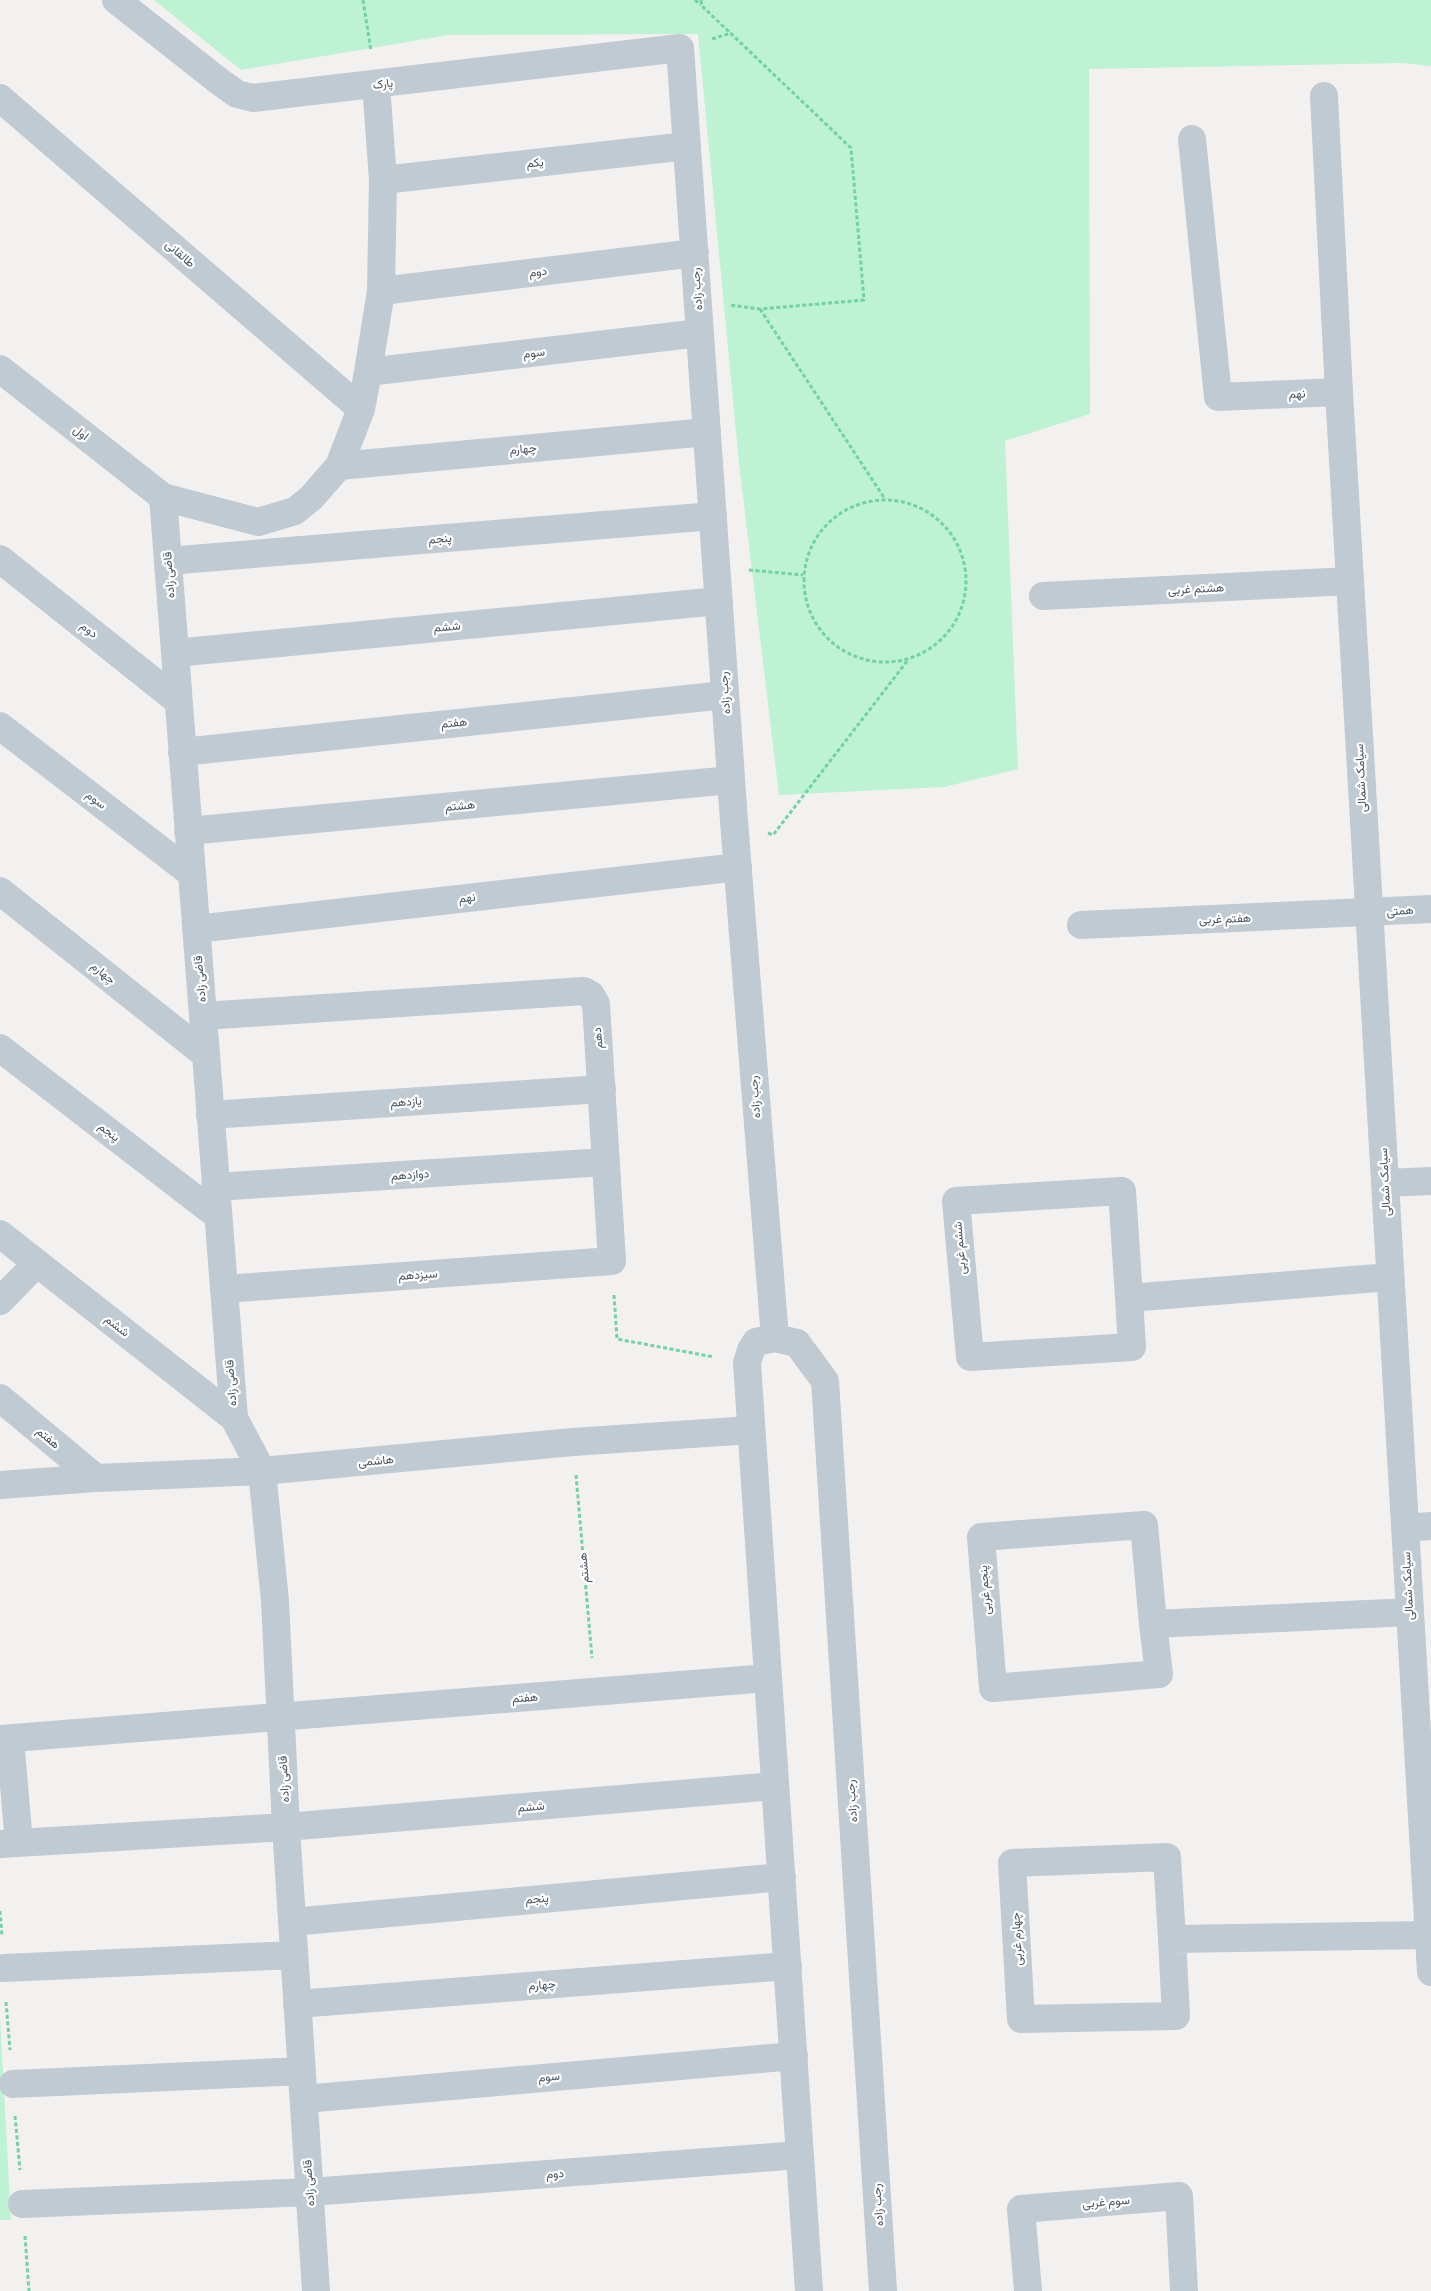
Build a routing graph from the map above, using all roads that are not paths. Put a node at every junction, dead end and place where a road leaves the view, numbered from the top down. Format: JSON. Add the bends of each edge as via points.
{"nodes":[{"id":1,"x":116,"y":0,"type":"edge"},
{"id":2,"x":680,"y":48,"type":"joint"},
{"id":3,"x":376,"y":84,"type":"junction"},
{"id":4,"x":1324,"y":96,"type":"dead end"},
{"id":5,"x":0,"y":98,"type":"edge"},
{"id":6,"x":1192,"y":139,"type":"dead end"},
{"id":7,"x":687,"y":146,"type":"junction"},
{"id":8,"x":383,"y":180,"type":"junction"},
{"id":9,"x":695,"y":253,"type":"junction"},
{"id":10,"x":381,"y":291,"type":"junction"},
{"id":11,"x":700,"y":334,"type":"junction"},
{"id":12,"x":0,"y":369,"type":"edge"},
{"id":13,"x":368,"y":372,"type":"junction"},
{"id":14,"x":1339,"y":392,"type":"junction"},
{"id":15,"x":361,"y":409,"type":"junction"},
{"id":16,"x":707,"y":432,"type":"junction"},
{"id":17,"x":338,"y":466,"type":"junction"},
{"id":18,"x":163,"y":498,"type":"junction"},
{"id":19,"x":713,"y":516,"type":"junction"},
{"id":20,"x":0,"y":559,"type":"edge"},
{"id":21,"x":168,"y":561,"type":"junction"},
{"id":22,"x":1350,"y":581,"type":"junction"},
{"id":23,"x":1043,"y":596,"type":"dead end"},
{"id":24,"x":719,"y":601,"type":"junction"},
{"id":25,"x":175,"y":653,"type":"junction"},
{"id":26,"x":725,"y":695,"type":"junction"},
{"id":27,"x":178,"y":701,"type":"junction"},
{"id":28,"x":0,"y":726,"type":"edge"},
{"id":29,"x":182,"y":752,"type":"junction"},
{"id":30,"x":732,"y":780,"type":"junction"},
{"id":31,"x":188,"y":831,"type":"junction"},
{"id":32,"x":738,"y":867,"type":"junction"},
{"id":33,"x":192,"y":874,"type":"junction"},
{"id":34,"x":0,"y":890,"type":"edge"},
{"id":35,"x":1431,"y":909,"type":"edge"},
{"id":36,"x":1369,"y":913,"type":"junction"},
{"id":37,"x":1080,"y":925,"type":"dead end"},
{"id":38,"x":196,"y":930,"type":"junction"},
{"id":39,"x":203,"y":1016,"type":"junction"},
{"id":40,"x":0,"y":1048,"type":"edge"},
{"id":41,"x":206,"y":1055,"type":"junction"},
{"id":42,"x":602,"y":1089,"type":"junction"},
{"id":43,"x":210,"y":1115,"type":"junction"},
{"id":44,"x":605,"y":1162,"type":"junction"},
{"id":45,"x":1431,"y":1181,"type":"edge"},
{"id":46,"x":1385,"y":1184,"type":"junction"},
{"id":47,"x":216,"y":1187,"type":"junction"},
{"id":48,"x":218,"y":1216,"type":"junction"},
{"id":49,"x":0,"y":1234,"type":"edge"},
{"id":50,"x":612,"y":1262,"type":"joint"},
{"id":51,"x":37,"y":1263,"type":"junction"},
{"id":52,"x":1390,"y":1277,"type":"junction"},
{"id":53,"x":224,"y":1289,"type":"junction"},
{"id":54,"x":1129,"y":1298,"type":"junction"},
{"id":55,"x":0,"y":1301,"type":"edge"},
{"id":56,"x":775,"y":1338,"type":"junction"},
{"id":57,"x":0,"y":1398,"type":"edge"},
{"id":58,"x":234,"y":1418,"type":"junction"},
{"id":59,"x":752,"y":1430,"type":"junction"},
{"id":60,"x":262,"y":1471,"type":"junction"},
{"id":61,"x":96,"y":1478,"type":"junction"},
{"id":62,"x":0,"y":1484,"type":"edge"},
{"id":63,"x":1418,"y":1527,"type":"edge"},
{"id":64,"x":1410,"y":1612,"type":"junction"},
{"id":65,"x":1153,"y":1624,"type":"junction"},
{"id":66,"x":768,"y":1678,"type":"junction"},
{"id":67,"x":281,"y":1715,"type":"junction"},
{"id":68,"x":5,"y":1739,"type":"edge"},
{"id":69,"x":776,"y":1786,"type":"junction"},
{"id":70,"x":286,"y":1828,"type":"junction"},
{"id":71,"x":10,"y":1844,"type":"edge"},
{"id":72,"x":1428,"y":1866,"type":"edge"},
{"id":73,"x":782,"y":1877,"type":"junction"},
{"id":74,"x":292,"y":1922,"type":"junction"},
{"id":75,"x":1429,"y":1935,"type":"junction"},
{"id":76,"x":1172,"y":1939,"type":"junction"},
{"id":77,"x":294,"y":1955,"type":"junction"},
{"id":78,"x":788,"y":1966,"type":"junction"},
{"id":79,"x":4,"y":1968,"type":"dead end"},
{"id":80,"x":1431,"y":1972,"type":"edge"},
{"id":81,"x":297,"y":2004,"type":"junction"},
{"id":82,"x":794,"y":2056,"type":"junction"},
{"id":83,"x":302,"y":2072,"type":"junction"},
{"id":84,"x":12,"y":2084,"type":"dead end"},
{"id":85,"x":304,"y":2099,"type":"junction"},
{"id":86,"x":800,"y":2155,"type":"junction"},
{"id":87,"x":310,"y":2192,"type":"junction"},
{"id":88,"x":22,"y":2204,"type":"road end"},
{"id":89,"x":316,"y":2291,"type":"edge"},
{"id":90,"x":809,"y":2291,"type":"edge"},
{"id":91,"x":883,"y":2291,"type":"edge"},
{"id":92,"x":1028,"y":2291,"type":"edge"},
{"id":93,"x":1184,"y":2291,"type":"edge"}],
"edges":[{"from":1,"to":3,"type":"street","name":"پارک","via":[[238,94],[253,98]]},
{"from":2,"to":3,"type":"street","name":"پارک"},
{"from":2,"to":7,"type":"street","name":"رجب زاده"},
{"from":3,"to":8,"type":"street"},
{"from":4,"to":14,"type":"street"},
{"from":5,"to":15,"type":"street","name":"طالقانی"},
{"from":6,"to":14,"type":"street","name":"نهم","via":[[1218,396]]},
{"from":7,"to":8,"type":"street","name":"یکم"},
{"from":7,"to":9,"type":"street","name":"رجب زاده"},
{"from":8,"to":10,"type":"street"},
{"from":9,"to":10,"type":"street","name":"دوم"},
{"from":9,"to":11,"type":"street","name":"رجب زاده"},
{"from":10,"to":13,"type":"street"},
{"from":11,"to":13,"type":"street","name":"سوم"},
{"from":11,"to":16,"type":"street","name":"رجب زاده"},
{"from":12,"to":18,"type":"street","name":"اول"},
{"from":13,"to":15,"type":"street"},
{"from":14,"to":22,"type":"street","name":"سیامک شمالی"},
{"from":15,"to":17,"type":"street"},
{"from":16,"to":17,"type":"street","name":"چهارم"},
{"from":16,"to":19,"type":"street","name":"رجب زاده"},
{"from":17,"to":18,"type":"street","via":[[311,498],[295,511],[258,522]]},
{"from":18,"to":21,"type":"street","name":"قاضی زاده"},
{"from":19,"to":21,"type":"street","name":"پنجم"},
{"from":19,"to":24,"type":"street","name":"رجب زاده"},
{"from":20,"to":27,"type":"street","name":"دوم"},
{"from":21,"to":25,"type":"street","name":"قاضی زاده"},
{"from":22,"to":23,"type":"street","name":"هشتم غربی"},
{"from":22,"to":36,"type":"street","name":"سیامک شمالی"},
{"from":24,"to":25,"type":"street","name":"ششم"},
{"from":24,"to":26,"type":"street","name":"رجب زاده"},
{"from":25,"to":27,"type":"street","name":"قاضی زاده"},
{"from":26,"to":29,"type":"street","name":"هفتم"},
{"from":26,"to":30,"type":"street","name":"رجب زاده"},
{"from":27,"to":29,"type":"street","name":"قاضی زاده"},
{"from":28,"to":33,"type":"street","name":"سوم"},
{"from":29,"to":31,"type":"street","name":"قاضی زاده"},
{"from":30,"to":31,"type":"street","name":"هشتم"},
{"from":30,"to":32,"type":"street","name":"رجب زاده"},
{"from":31,"to":33,"type":"street","name":"قاضی زاده"},
{"from":32,"to":38,"type":"street","name":"نهم"},
{"from":32,"to":56,"type":"street","name":"رجب زاده"},
{"from":33,"to":38,"type":"street","name":"قاضی زاده"},
{"from":34,"to":41,"type":"street","name":"چهارم"},
{"from":35,"to":36,"type":"street","name":"همتی"},
{"from":36,"to":37,"type":"street","name":"هفتم غربی"},
{"from":36,"to":46,"type":"street","name":"سیامک شمالی"},
{"from":38,"to":39,"type":"street","name":"قاضی زاده"},
{"from":39,"to":41,"type":"street","name":"قاضی زاده"},
{"from":39,"to":42,"type":"street","name":"دهم","via":[[584,991],[596,1004]]},
{"from":40,"to":48,"type":"street","name":"پنجم"},
{"from":41,"to":43,"type":"street","name":"قاضی زاده"},
{"from":42,"to":43,"type":"street","name":"یازدهم"},
{"from":42,"to":44,"type":"street","name":"دهم"},
{"from":43,"to":47,"type":"street","name":"قاضی زاده"},
{"from":44,"to":47,"type":"street","name":"دوازدهم"},
{"from":44,"to":50,"type":"street","name":"دهم"},
{"from":45,"to":46,"type":"street"},
{"from":46,"to":52,"type":"street","name":"سیامک شمالی"},
{"from":47,"to":48,"type":"street","name":"قاضی زاده"},
{"from":48,"to":53,"type":"street","name":"قاضی زاده"},
{"from":49,"to":51,"type":"street","name":"ششم"},
{"from":50,"to":53,"type":"street","name":"سیزدهم"},
{"from":51,"to":55,"type":"street"},
{"from":51,"to":58,"type":"street","name":"ششم"},
{"from":52,"to":54,"type":"street"},
{"from":52,"to":63,"type":"street","name":"سیامک شمالی"},
{"from":53,"to":58,"type":"street","name":"قاضی زاده"},
{"from":54,"to":54,"type":"street","name":"ششم غربی","via":[[1122,1190],[956,1201],[970,1357],[1132,1347]]},
{"from":56,"to":59,"type":"street","via":[[756,1342],[747,1362]]},
{"from":56,"to":91,"type":"street","name":"رجب زاده","via":[[797,1343],[825,1381]]},
{"from":57,"to":61,"type":"street","name":"هفتم"},
{"from":58,"to":60,"type":"street","name":"قاضی زاده"},
{"from":59,"to":60,"type":"street","name":"هاشمی","via":[[573,1442]]},
{"from":59,"to":66,"type":"street"},
{"from":60,"to":61,"type":"street","name":"هاشمی"},
{"from":60,"to":67,"type":"street","name":"قاضی زاده","via":[[275,1601]]},
{"from":61,"to":62,"type":"street","name":"هاشمی"},
{"from":63,"to":64,"type":"street","name":"سیامک شمالی"},
{"from":64,"to":65,"type":"street"},
{"from":64,"to":72,"type":"street","name":"سیامک شمالی"},
{"from":65,"to":65,"type":"street","name":"پنجم غربی","via":[[1144,1525],[981,1537],[993,1688],[1158,1674]]},
{"from":66,"to":67,"type":"street","name":"هفتم"},
{"from":66,"to":69,"type":"street"},
{"from":67,"to":68,"type":"street","name":"هفتم"},
{"from":67,"to":70,"type":"street","name":"قاضی زاده"},
{"from":68,"to":71,"type":"street"},
{"from":69,"to":70,"type":"street","name":"ششم"},
{"from":69,"to":73,"type":"street"},
{"from":70,"to":71,"type":"street","name":"ششم"},
{"from":70,"to":74,"type":"street","name":"قاضی زاده"},
{"from":72,"to":75,"type":"street","name":"سیامک شمالی"},
{"from":73,"to":74,"type":"street","name":"پنجم"},
{"from":73,"to":78,"type":"street"},
{"from":74,"to":77,"type":"street","name":"قاضی زاده"},
{"from":75,"to":76,"type":"street"},
{"from":75,"to":80,"type":"street","name":"سیامک شمالی"},
{"from":76,"to":76,"type":"street","name":"چهارم غربی","via":[[1167,1857],[1012,1863],[1021,2019],[1176,2016]]},
{"from":77,"to":79,"type":"street"},
{"from":77,"to":81,"type":"street","name":"قاضی زاده"},
{"from":78,"to":81,"type":"street","name":"چهارم"},
{"from":78,"to":82,"type":"street"},
{"from":81,"to":83,"type":"street","name":"قاضی زاده"},
{"from":82,"to":85,"type":"street","name":"سوم"},
{"from":82,"to":86,"type":"street"},
{"from":83,"to":84,"type":"street"},
{"from":83,"to":85,"type":"street","name":"قاضی زاده"},
{"from":85,"to":87,"type":"street","name":"قاضی زاده"},
{"from":86,"to":87,"type":"street","name":"دوم"},
{"from":86,"to":90,"type":"street"},
{"from":87,"to":88,"type":"street","name":"دوم"},
{"from":87,"to":89,"type":"street","name":"قاضی زاده"},
{"from":92,"to":93,"type":"street","name":"سوم غربی","via":[[1021,2209],[1179,2196]]}]}
